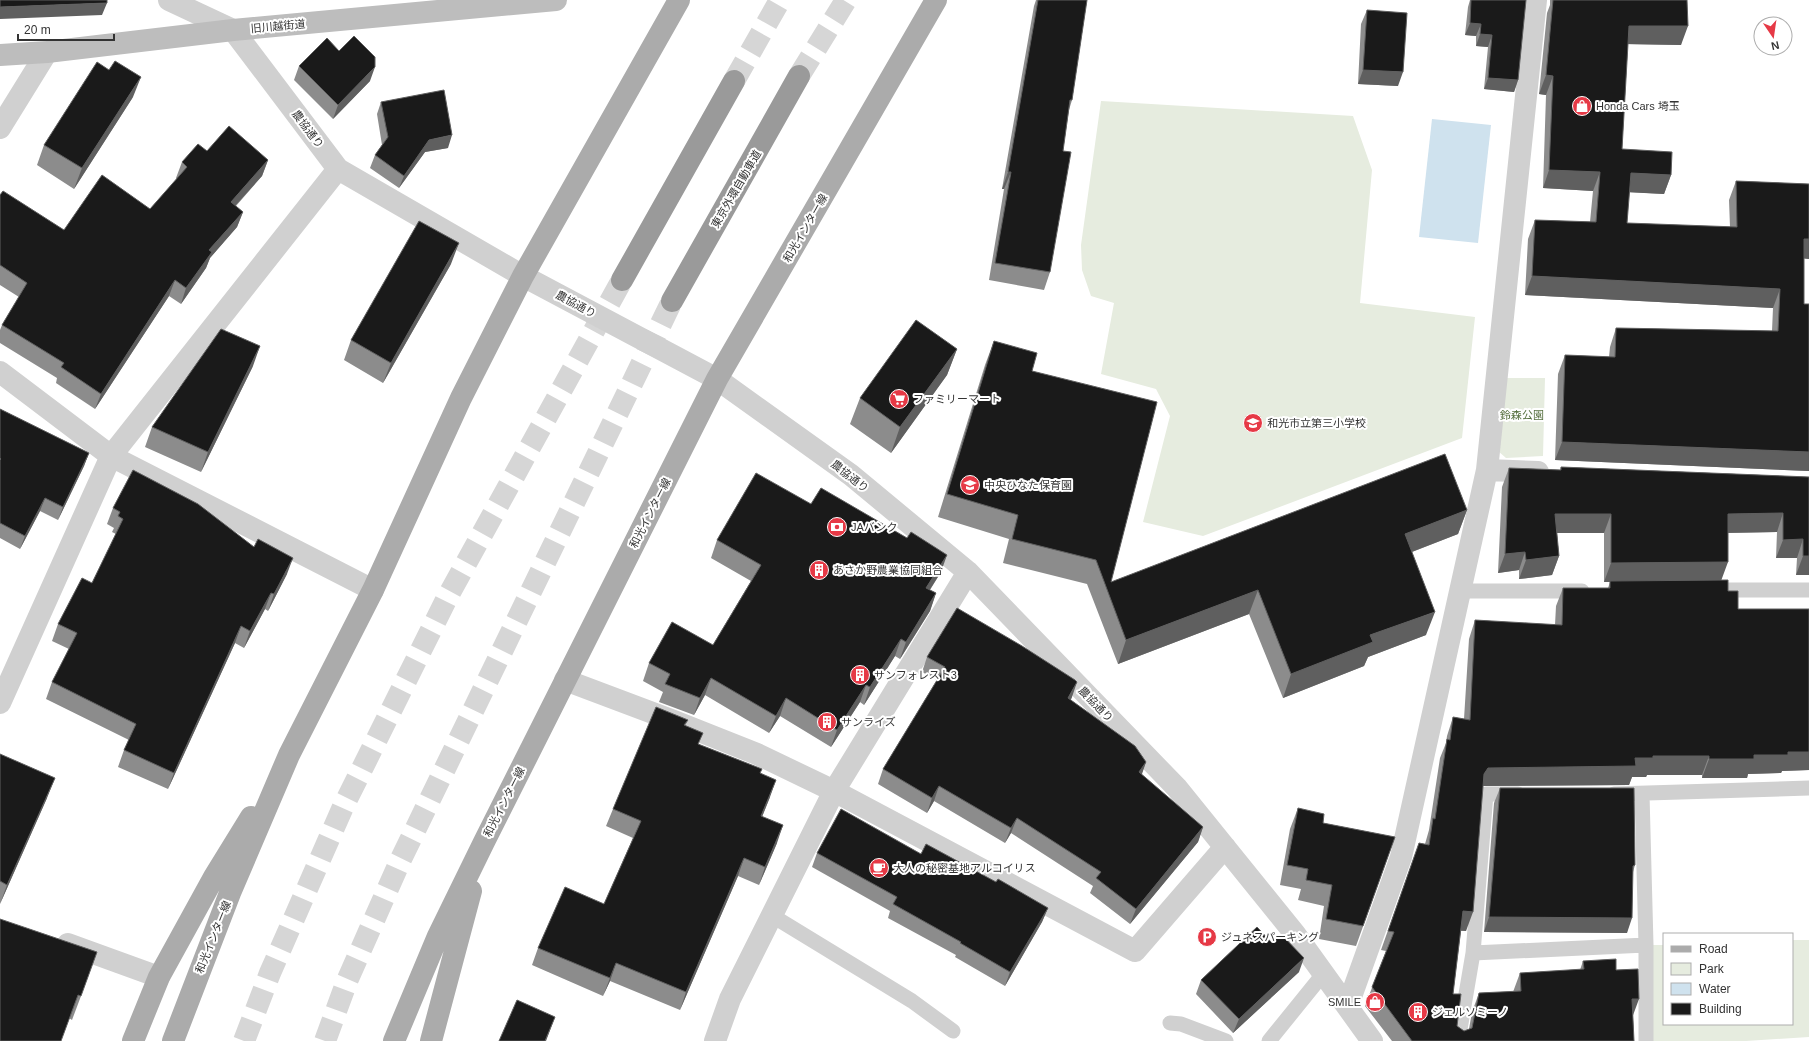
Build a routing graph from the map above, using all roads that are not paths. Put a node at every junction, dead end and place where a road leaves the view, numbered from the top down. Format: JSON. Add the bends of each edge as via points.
{"nodes":[{"id":1,"x":169,"y":0,"type":"edge"},
{"id":2,"x":556,"y":0,"type":"edge"},
{"id":3,"x":679,"y":0,"type":"edge"},
{"id":4,"x":936,"y":0,"type":"edge"},
{"id":5,"x":1536,"y":0,"type":"edge"},
{"id":6,"x":233,"y":30,"type":"junction"},
{"id":7,"x":47,"y":52,"type":"junction"},
{"id":8,"x":0,"y":55,"type":"edge"},
{"id":9,"x":799,"y":76,"type":"tunnel mouth"},
{"id":10,"x":734,"y":81,"type":"tunnel mouth"},
{"id":11,"x":0,"y":128,"type":"edge"},
{"id":12,"x":338,"y":169,"type":"junction"},
{"id":13,"x":523,"y":276,"type":"junction"},
{"id":14,"x":622,"y":280,"type":"tunnel mouth"},
{"id":15,"x":672,"y":301,"type":"tunnel mouth"},
{"id":16,"x":0,"y":372,"type":"edge"},
{"id":17,"x":717,"y":380,"type":"junction"},
{"id":18,"x":111,"y":456,"type":"junction"},
{"id":19,"x":1487,"y":470,"type":"junction"},
{"id":20,"x":1558,"y":473,"type":"edge"},
{"id":21,"x":968,"y":572,"type":"junction"},
{"id":22,"x":373,"y":590,"type":"junction"},
{"id":23,"x":1690,"y":590,"type":"edge"},
{"id":24,"x":1809,"y":590,"type":"edge"},
{"id":25,"x":1460,"y":591,"type":"junction"},
{"id":26,"x":1595,"y":591,"type":"edge"},
{"id":27,"x":565,"y":680,"type":"junction"},
{"id":28,"x":0,"y":703,"type":"edge"},
{"id":29,"x":289,"y":755,"type":"junction"},
{"id":30,"x":1809,"y":788,"type":"edge"},
{"id":31,"x":834,"y":791,"type":"junction"},
{"id":32,"x":1533,"y":794,"type":"edge"},
{"id":33,"x":1603,"y":794,"type":"edge"},
{"id":34,"x":1642,"y":794,"type":"junction"},
{"id":35,"x":484,"y":842,"type":"junction"},
{"id":36,"x":1225,"y":847,"type":"junction"},
{"id":37,"x":771,"y":915,"type":"junction"},
{"id":38,"x":51,"y":938,"type":"edge"},
{"id":39,"x":1646,"y":945,"type":"junction"},
{"id":40,"x":1474,"y":953,"type":"junction"},
{"id":41,"x":1324,"y":973,"type":"junction"},
{"id":42,"x":159,"y":977,"type":"junction"},
{"id":43,"x":1348,"y":1005,"type":"junction"},
{"id":44,"x":1170,"y":1023,"type":"dead end"},
{"id":45,"x":953,"y":1031,"type":"dead end"},
{"id":46,"x":133,"y":1041,"type":"edge"},
{"id":47,"x":173,"y":1041,"type":"edge"},
{"id":48,"x":394,"y":1041,"type":"edge"},
{"id":49,"x":431,"y":1041,"type":"edge"},
{"id":50,"x":714,"y":1041,"type":"edge"},
{"id":51,"x":1226,"y":1041,"type":"edge"},
{"id":52,"x":1269,"y":1041,"type":"edge"},
{"id":53,"x":1372,"y":1041,"type":"edge"},
{"id":54,"x":1458,"y":1041,"type":"edge"},
{"id":55,"x":1646,"y":1041,"type":"edge"}],
"edges":[{"from":1,"to":6,"type":"street"},
{"from":2,"to":6,"type":"main road","name":"旧川越街道"},
{"from":3,"to":13,"type":"main road","name":"和光インター線"},
{"from":4,"to":17,"type":"main road","name":"和光インター線"},
{"from":5,"to":19,"type":"street"},
{"from":6,"to":7,"type":"main road","name":"旧川越街道"},
{"from":6,"to":12,"type":"street","name":"農協通り"},
{"from":7,"to":8,"type":"main road","name":"旧川越街道"},
{"from":7,"to":11,"type":"street"},
{"from":9,"to":15,"type":"highway","name":"東京外環自動車道"},
{"from":10,"to":14,"type":"highway"},
{"from":12,"to":13,"type":"street","name":"農協通り"},
{"from":12,"to":18,"type":"street"},
{"from":13,"to":17,"type":"street","name":"農協通り"},
{"from":13,"to":22,"type":"main road","name":"和光インター線","via":[[461,398]]},
{"from":16,"to":18,"type":"street"},
{"from":17,"to":21,"type":"street","name":"農協通り","via":[[851,475]]},
{"from":17,"to":27,"type":"main road","name":"和光インター線"},
{"from":18,"to":22,"type":"street"},
{"from":18,"to":28,"type":"street"},
{"from":19,"to":20,"type":"street"},
{"from":19,"to":25,"type":"street"},
{"from":21,"to":31,"type":"street"},
{"from":21,"to":36,"type":"street","name":"農協通り","via":[[1177,788]]},
{"from":22,"to":29,"type":"main road","name":"和光インター線"},
{"from":23,"to":24,"type":"lane"},
{"from":25,"to":26,"type":"lane"},
{"from":25,"to":43,"type":"street","via":[[1401,857]]},
{"from":27,"to":31,"type":"street","via":[[757,754]]},
{"from":27,"to":35,"type":"main road","name":"和光インター線"},
{"from":29,"to":42,"type":"main road","via":[[214,877]]},
{"from":29,"to":47,"type":"main road","name":"和光インター線","via":[[230,893]]},
{"from":30,"to":34,"type":"lane"},
{"from":31,"to":36,"type":"street","via":[[1135,951]]},
{"from":31,"to":37,"type":"street"},
{"from":32,"to":40,"type":"lane","via":[[1486,794]]},
{"from":33,"to":34,"type":"lane"},
{"from":34,"to":39,"type":"lane"},
{"from":35,"to":48,"type":"main road","name":"和光インター線","via":[[438,936]]},
{"from":35,"to":49,"type":"main road"},
{"from":36,"to":41,"type":"street","name":"農協通り"},
{"from":37,"to":45,"type":"lane","via":[[912,1000]]},
{"from":37,"to":50,"type":"street","via":[[730,999]]},
{"from":38,"to":42,"type":"street"},
{"from":39,"to":40,"type":"lane"},
{"from":39,"to":55,"type":"lane"},
{"from":40,"to":54,"type":"lane"},
{"from":41,"to":43,"type":"street","name":"農協通り"},
{"from":41,"to":52,"type":"lane"},
{"from":42,"to":46,"type":"main road"},
{"from":43,"to":53,"type":"street","name":"農協通り"},
{"from":44,"to":51,"type":"lane","via":[[1181,1024]]}]}
